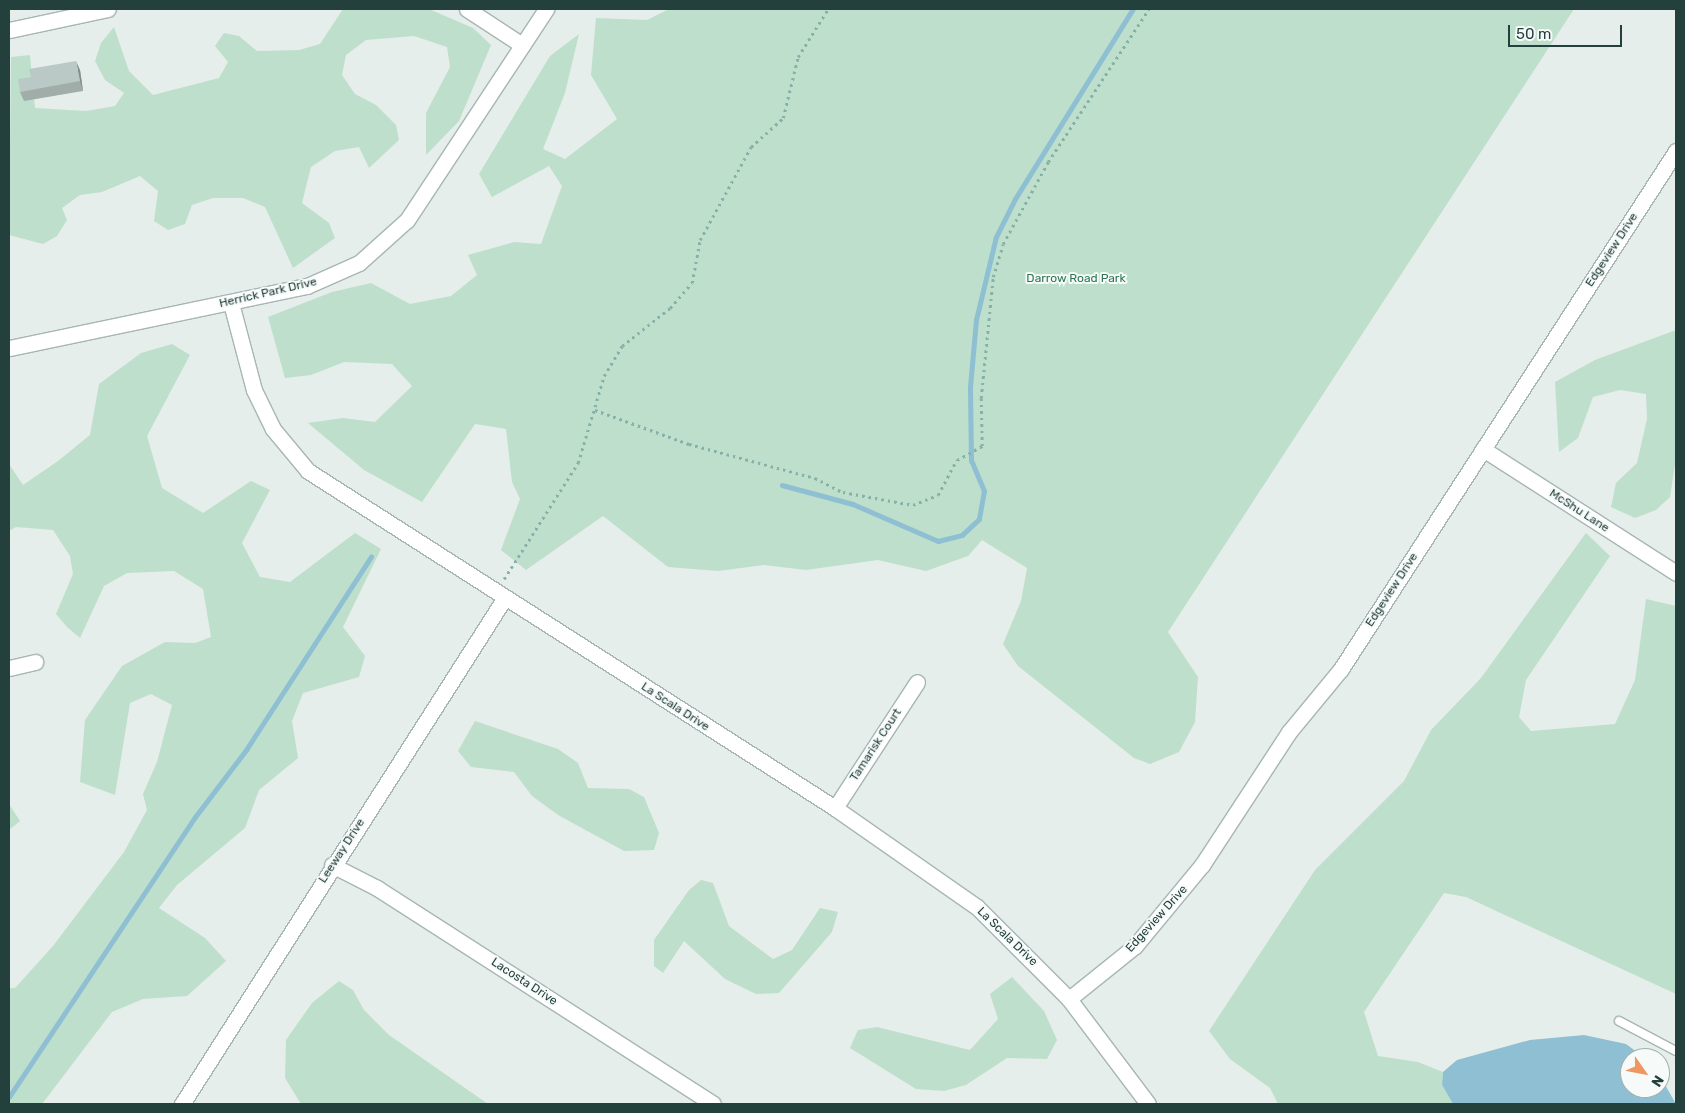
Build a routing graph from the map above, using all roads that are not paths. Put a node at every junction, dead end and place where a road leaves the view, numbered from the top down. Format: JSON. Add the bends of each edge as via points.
{"nodes":[{"id":1,"x":108,"y":9,"type":"edge"},
{"id":2,"x":467,"y":9,"type":"edge"},
{"id":3,"x":546,"y":9,"type":"edge"},
{"id":4,"x":9,"y":30,"type":"edge"},
{"id":5,"x":522,"y":45,"type":"junction"},
{"id":6,"x":1676,"y":150,"type":"edge"},
{"id":7,"x":231,"y":303,"type":"junction"},
{"id":8,"x":9,"y":348,"type":"edge"},
{"id":9,"x":1483,"y":449,"type":"junction"},
{"id":10,"x":1676,"y":573,"type":"edge"},
{"id":11,"x":500,"y":596,"type":"junction"},
{"id":12,"x":35,"y":662,"type":"dead end"},
{"id":13,"x":9,"y":668,"type":"edge"},
{"id":14,"x":917,"y":682,"type":"dead end"},
{"id":15,"x":835,"y":808,"type":"junction"},
{"id":16,"x":332,"y":865,"type":"junction"},
{"id":17,"x":1069,"y":998,"type":"junction"},
{"id":18,"x":1619,"y":1021,"type":"dead end"},
{"id":19,"x":1676,"y":1051,"type":"edge"},
{"id":20,"x":182,"y":1104,"type":"edge"},
{"id":21,"x":713,"y":1104,"type":"edge"},
{"id":22,"x":1148,"y":1104,"type":"edge"}],
"edges":[{"from":1,"to":4,"type":"street"},
{"from":2,"to":5,"type":"street"},
{"from":3,"to":5,"type":"street","name":"Herrick Park Drive"},
{"from":5,"to":7,"type":"street","name":"Herrick Park Drive","via":[[408,220],[389,240],[336,276]]},
{"from":6,"to":9,"type":"street","name":"Edgeview Drive"},
{"from":7,"to":8,"type":"street","name":"Herrick Park Drive"},
{"from":7,"to":11,"type":"street","name":"La Scala Drive","via":[[254,390],[290,452],[326,484]]},
{"from":9,"to":10,"type":"street","name":"McShu Lane"},
{"from":9,"to":17,"type":"street","name":"Edgeview Drive","via":[[1342,669],[1288,732],[1185,888],[1135,946]]},
{"from":11,"to":15,"type":"street","name":"La Scala Drive"},
{"from":11,"to":16,"type":"street","name":"Leeway Drive"},
{"from":12,"to":13,"type":"street"},
{"from":14,"to":15,"type":"street","name":"Tamarisk Court"},
{"from":15,"to":17,"type":"street","name":"La Scala Drive","via":[[977,907]]},
{"from":16,"to":20,"type":"street","name":"Leeway Drive"},
{"from":16,"to":21,"type":"street","name":"Lacosta Drive","via":[[385,894]]},
{"from":17,"to":22,"type":"street","name":"La Scala Drive"},
{"from":18,"to":19,"type":"lane"}]}
